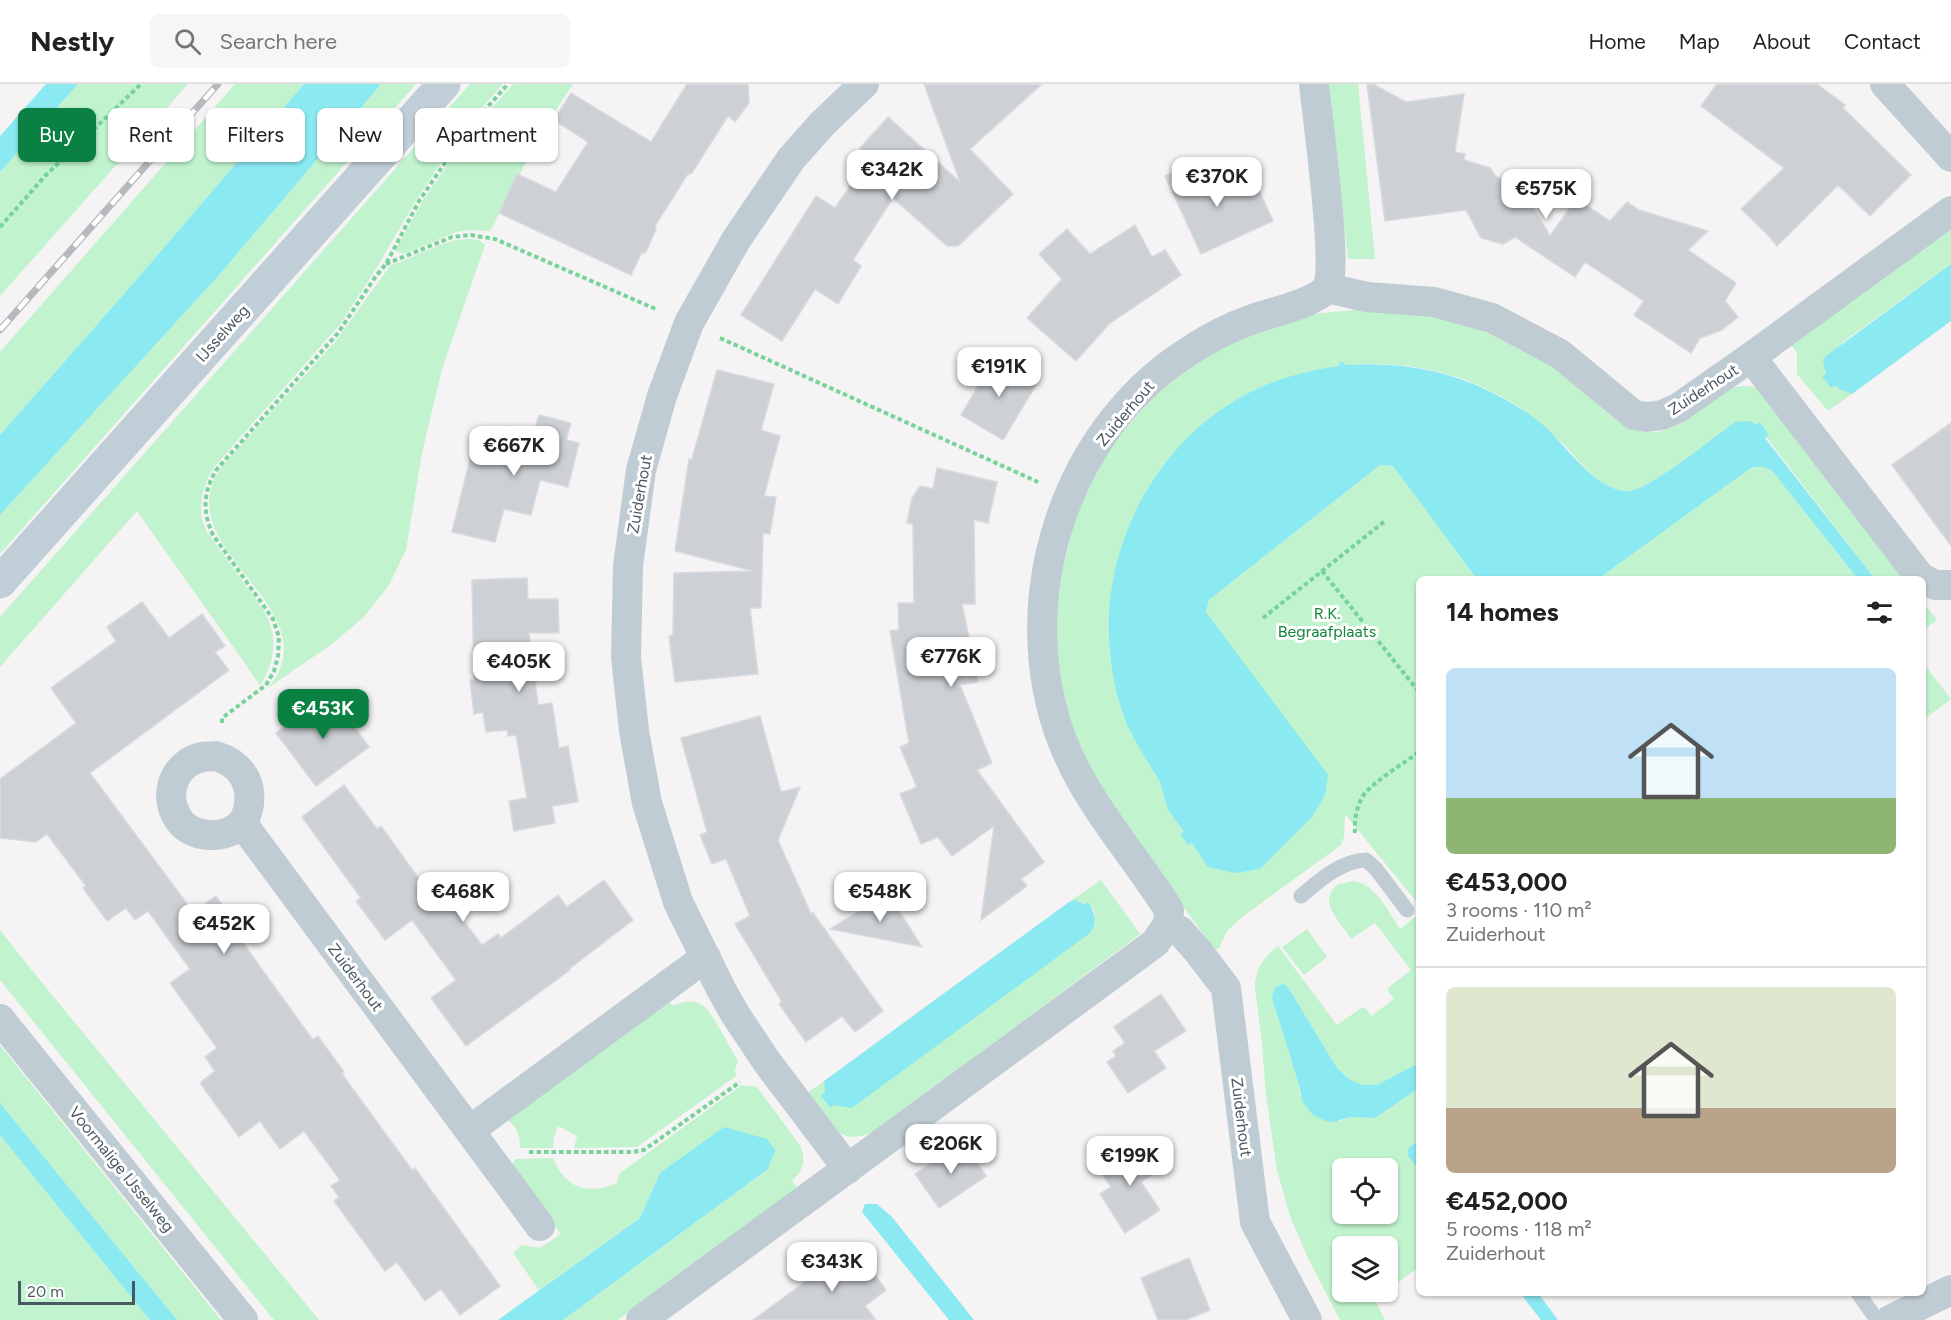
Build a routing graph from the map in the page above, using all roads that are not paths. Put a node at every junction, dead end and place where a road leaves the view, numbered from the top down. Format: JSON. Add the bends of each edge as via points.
{"nodes":[{"id":1,"x":444,"y":84,"type":"edge"},
{"id":2,"x":864,"y":84,"type":"edge"},
{"id":3,"x":1314,"y":84,"type":"edge"},
{"id":4,"x":1885,"y":84,"type":"edge"},
{"id":5,"x":1951,"y":157,"type":"edge"},
{"id":6,"x":1951,"y":211,"type":"edge"},
{"id":7,"x":1327,"y":288,"type":"junction"},
{"id":8,"x":1751,"y":357,"type":"junction"},
{"id":9,"x":1919,"y":576,"type":"edge"},
{"id":10,"x":1926,"y":580,"type":"edge"},
{"id":11,"x":0,"y":582,"type":"edge"},
{"id":12,"x":1951,"y":585,"type":"edge"},
{"id":13,"x":242,"y":823,"type":"junction"},
{"id":14,"x":1301,"y":896,"type":"dead end"},
{"id":15,"x":1407,"y":910,"type":"dead end"},
{"id":16,"x":1168,"y":924,"type":"junction"},
{"id":17,"x":706,"y":957,"type":"junction"},
{"id":18,"x":0,"y":1019,"type":"edge"},
{"id":19,"x":476,"y":1140,"type":"junction"},
{"id":20,"x":848,"y":1169,"type":"junction"},
{"id":21,"x":540,"y":1226,"type":"dead end"},
{"id":22,"x":1951,"y":1290,"type":"edge"},
{"id":23,"x":1860,"y":1296,"type":"edge"},
{"id":24,"x":243,"y":1320,"type":"edge"},
{"id":25,"x":641,"y":1320,"type":"edge"},
{"id":26,"x":1307,"y":1320,"type":"edge"},
{"id":27,"x":1877,"y":1320,"type":"edge"},
{"id":28,"x":1890,"y":1320,"type":"edge"}],
"edges":[{"from":1,"to":11,"type":"street","name":"IJsselweg"},
{"from":2,"to":17,"type":"street","name":"Zuiderhout","via":[[791,159],[736,240],[689,324],[662,396],[641,470],[628,566],[626,657],[634,731],[647,803],[678,902]]},
{"from":3,"to":7,"type":"street","via":[[1330,230],[1331,278]]},
{"from":4,"to":5,"type":"street"},
{"from":6,"to":8,"type":"street","name":"Zuiderhout"},
{"from":7,"to":8,"type":"street","name":"Zuiderhout","via":[[1367,297],[1434,302],[1492,318],[1560,354],[1634,415],[1662,415],[1678,408]]},
{"from":7,"to":16,"type":"street","name":"Zuiderhout","via":[[1317,297],[1220,333],[1157,375],[1117,416],[1081,470],[1049,562],[1043,659],[1062,739],[1088,794],[1168,910]]},
{"from":8,"to":9,"type":"street","name":"Zuiderhout"},
{"from":10,"to":12,"type":"street","name":"Zuiderhout","via":[[1935,585]]},
{"from":13,"to":13,"type":"street","via":[[250,794],[240,769],[216,756],[189,762],[179,771],[170,796],[177,819],[186,827],[208,835],[231,831]]},
{"from":13,"to":19,"type":"street","name":"Zuiderhout"},
{"from":14,"to":15,"type":"lane","via":[[1333,872],[1357,860],[1366,860]]},
{"from":16,"to":20,"type":"street","via":[[1155,943]]},
{"from":16,"to":26,"type":"street","name":"Zuiderhout","via":[[1186,937],[1226,988],[1255,1222]]},
{"from":17,"to":19,"type":"street"},
{"from":17,"to":20,"type":"street","name":"Zuiderhout","via":[[721,989],[767,1062]]},
{"from":18,"to":24,"type":"street","name":"Voormalige IJsselweg"},
{"from":19,"to":21,"type":"street","name":"Zuiderhout"},
{"from":20,"to":25,"type":"street"},
{"from":22,"to":28,"type":"street"},
{"from":23,"to":27,"type":"lane"}]}
